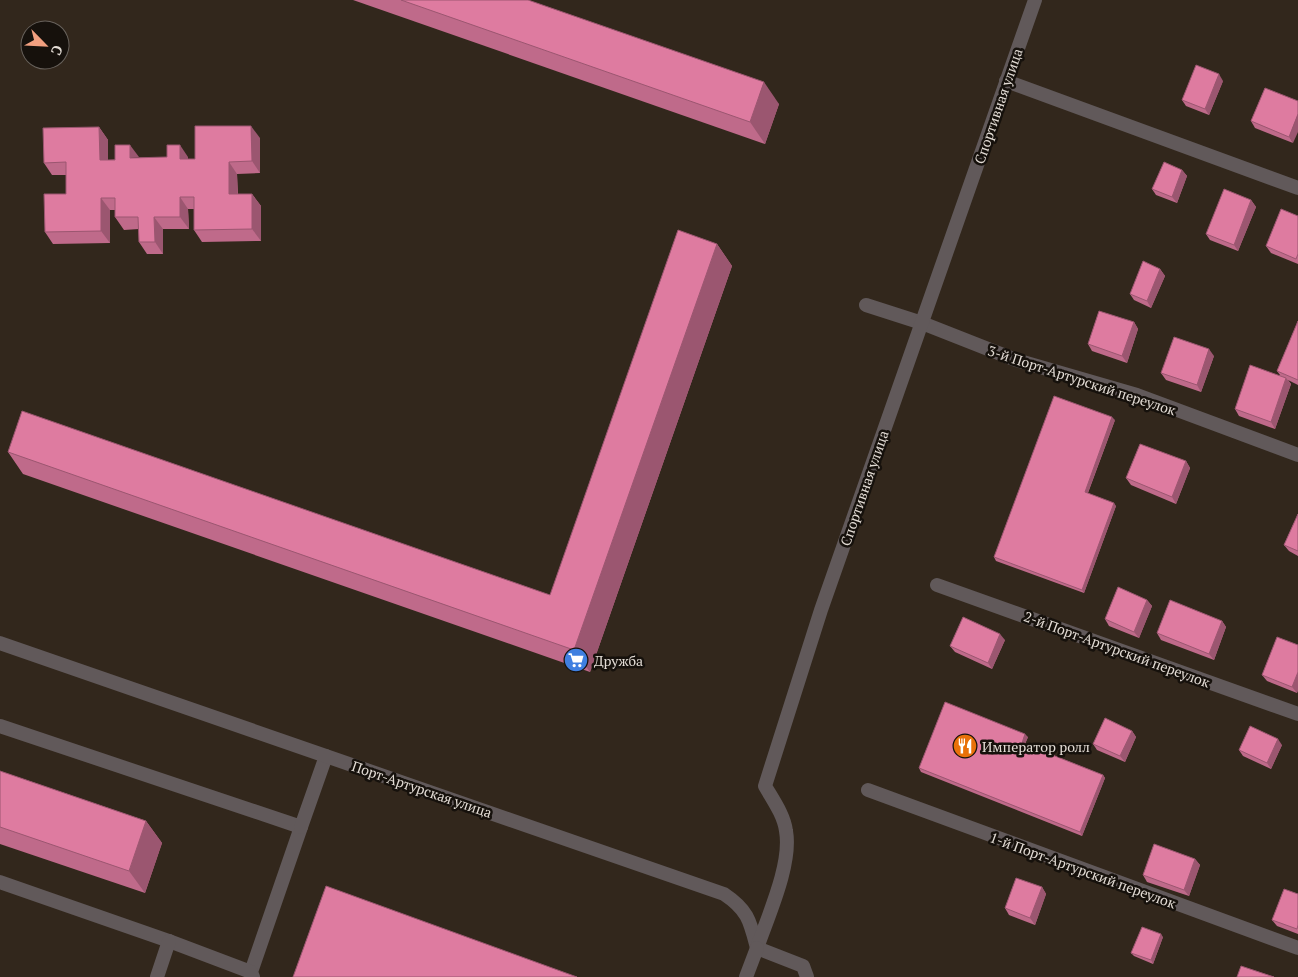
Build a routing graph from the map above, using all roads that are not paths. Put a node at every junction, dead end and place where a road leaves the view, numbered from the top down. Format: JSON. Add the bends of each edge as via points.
{"nodes":[{"id":1,"x":1035,"y":0,"type":"edge"},
{"id":2,"x":1006,"y":81,"type":"junction"},
{"id":3,"x":1298,"y":188,"type":"edge"},
{"id":4,"x":866,"y":304,"type":"dead end"},
{"id":5,"x":922,"y":323,"type":"junction"},
{"id":6,"x":1298,"y":456,"type":"edge"},
{"id":7,"x":937,"y":585,"type":"dead end"},
{"id":8,"x":0,"y":643,"type":"edge"},
{"id":9,"x":1298,"y":714,"type":"edge"},
{"id":10,"x":0,"y":726,"type":"edge"},
{"id":11,"x":326,"y":756,"type":"junction"},
{"id":12,"x":868,"y":790,"type":"dead end"},
{"id":13,"x":301,"y":827,"type":"junction"},
{"id":14,"x":0,"y":882,"type":"edge"},
{"id":15,"x":169,"y":941,"type":"junction"},
{"id":16,"x":757,"y":948,"type":"junction"},
{"id":17,"x":1298,"y":948,"type":"edge"},
{"id":18,"x":252,"y":974,"type":"edge"},
{"id":19,"x":157,"y":977,"type":"edge"},
{"id":20,"x":746,"y":977,"type":"edge"},
{"id":21,"x":807,"y":977,"type":"edge"}],
"edges":[{"from":1,"to":2,"type":"street","name":"Спортивная улица"},
{"from":2,"to":3,"type":"street"},
{"from":2,"to":5,"type":"street","name":"Спортивная улица"},
{"from":4,"to":5,"type":"street","name":"3-й Порт-Артурский переулок"},
{"from":5,"to":6,"type":"street","name":"3-й Порт-Артурский переулок","via":[[1016,360],[1137,395]]},
{"from":5,"to":16,"type":"street","name":"Спортивная улица","via":[[821,610],[765,786],[779,809],[787,832],[785,867]]},
{"from":7,"to":9,"type":"street","name":"2-й Порт-Артурский переулок"},
{"from":8,"to":11,"type":"street","name":"Порт-Артурская улица"},
{"from":10,"to":13,"type":"street"},
{"from":11,"to":13,"type":"street"},
{"from":11,"to":16,"type":"street","name":"Порт-Артурская улица","via":[[724,894],[740,904],[751,924]]},
{"from":12,"to":17,"type":"street","name":"1-й Порт-Артурский переулок"},
{"from":13,"to":18,"type":"street"},
{"from":14,"to":15,"type":"street"},
{"from":15,"to":18,"type":"street"},
{"from":15,"to":19,"type":"street"},
{"from":16,"to":20,"type":"street","name":"Спортивная улица"},
{"from":16,"to":21,"type":"street","via":[[803,966]]}]}
